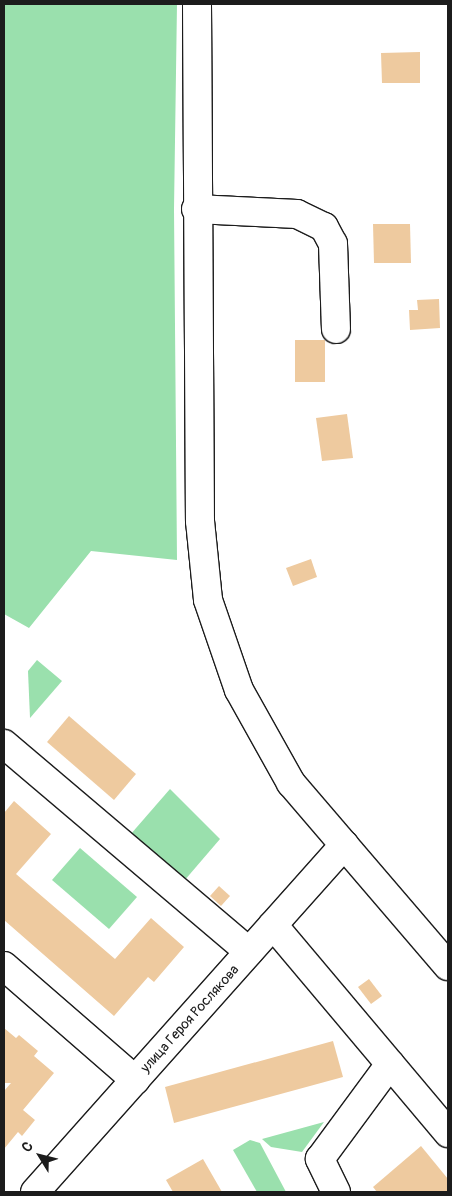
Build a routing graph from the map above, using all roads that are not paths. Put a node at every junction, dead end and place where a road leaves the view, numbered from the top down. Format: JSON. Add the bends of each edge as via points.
{"nodes":[{"id":1,"x":197,"y":4,"type":"edge"},
{"id":2,"x":196,"y":209,"type":"junction"},
{"id":3,"x":336,"y":329,"type":"dead end"},
{"id":4,"x":4,"y":744,"type":"edge"},
{"id":5,"x":344,"y":845,"type":"junction"},
{"id":6,"x":272,"y":925,"type":"junction"},
{"id":7,"x":249,"y":952,"type":"junction"},
{"id":8,"x":4,"y":966,"type":"edge"},
{"id":9,"x":448,"y":966,"type":"edge"},
{"id":10,"x":390,"y":1064,"type":"junction"},
{"id":11,"x":135,"y":1080,"type":"junction"},
{"id":12,"x":448,"y":1133,"type":"edge"},
{"id":13,"x":35,"y":1192,"type":"edge"},
{"id":14,"x":336,"y":1192,"type":"edge"}],
"edges":[{"from":1,"to":2,"type":"street"},
{"from":2,"to":3,"type":"street","via":[[297,214],[324,227],[333,244]]},
{"from":2,"to":5,"type":"street","via":[[200,521],[208,600],[227,660],[254,720],[291,783]]},
{"from":4,"to":7,"type":"street"},
{"from":5,"to":6,"type":"street","name":"улица Героя Рослякова"},
{"from":5,"to":9,"type":"street"},
{"from":6,"to":7,"type":"street","name":"улица Героя Рослякова"},
{"from":6,"to":10,"type":"street"},
{"from":7,"to":11,"type":"street","name":"улица Героя Рослякова"},
{"from":8,"to":11,"type":"street"},
{"from":10,"to":12,"type":"street"},
{"from":10,"to":14,"type":"street","via":[[320,1159]]},
{"from":11,"to":13,"type":"street","name":"улица Героя Рослякова"}]}
